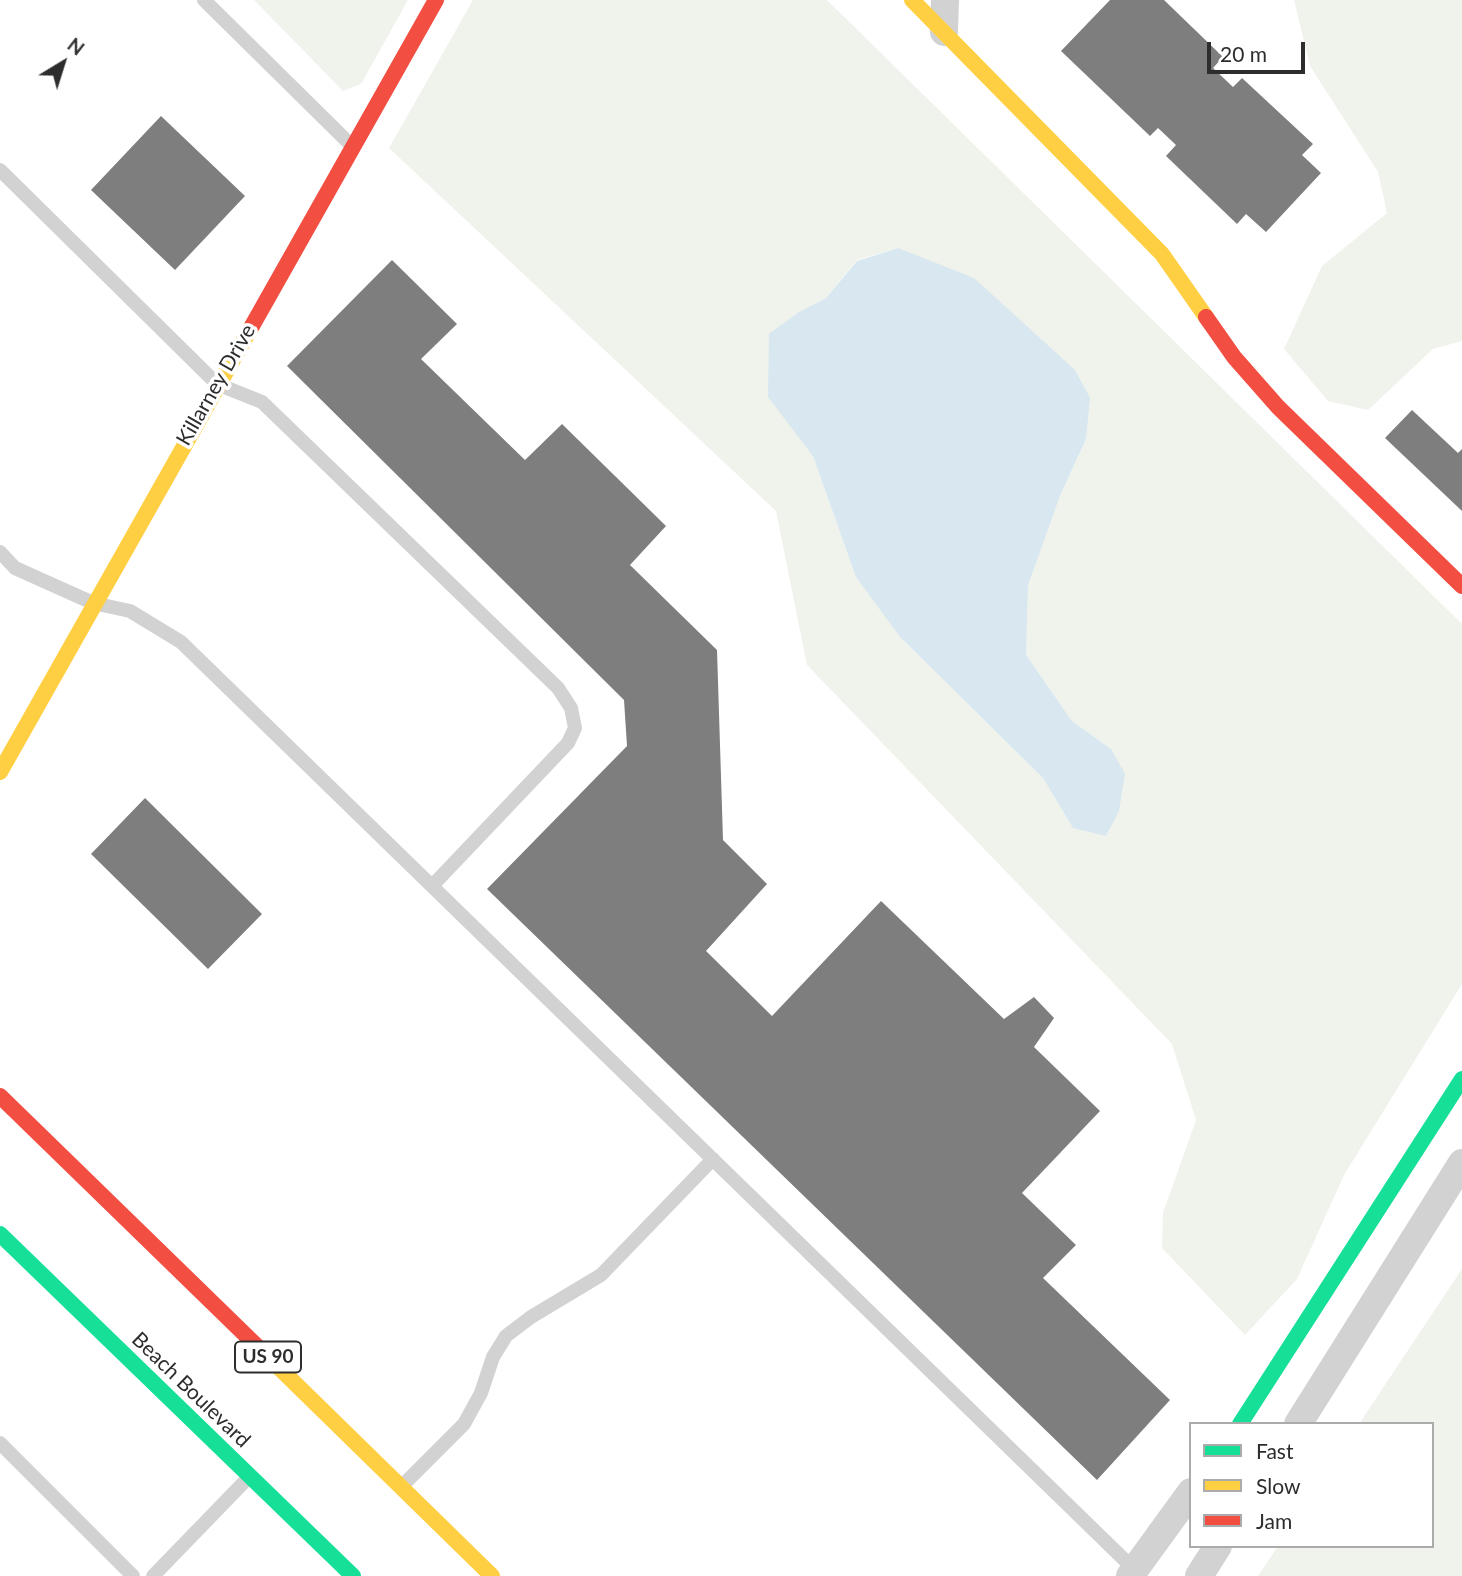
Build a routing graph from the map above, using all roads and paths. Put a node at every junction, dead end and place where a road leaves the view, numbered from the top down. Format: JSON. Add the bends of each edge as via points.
{"nodes":[{"id":1,"x":204,"y":0,"type":"edge"},
{"id":2,"x":436,"y":0,"type":"edge"},
{"id":3,"x":912,"y":0,"type":"edge"},
{"id":4,"x":945,"y":0,"type":"edge"},
{"id":5,"x":944,"y":32,"type":"junction"},
{"id":6,"x":352,"y":146,"type":"junction"},
{"id":7,"x":0,"y":170,"type":"edge"},
{"id":8,"x":217,"y":384,"type":"junction"},
{"id":9,"x":0,"y":552,"type":"edge"},
{"id":10,"x":1462,"y":586,"type":"edge"},
{"id":11,"x":93,"y":603,"type":"junction"},
{"id":12,"x":0,"y":772,"type":"edge"},
{"id":13,"x":432,"y":886,"type":"junction"},
{"id":14,"x":1462,"y":1079,"type":"edge"},
{"id":15,"x":0,"y":1096,"type":"edge"},
{"id":16,"x":713,"y":1159,"type":"junction"},
{"id":17,"x":1462,"y":1163,"type":"edge"},
{"id":18,"x":0,"y":1234,"type":"edge"},
{"id":19,"x":1241,"y":1422,"type":"edge"},
{"id":20,"x":1299,"y":1422,"type":"edge"},
{"id":21,"x":0,"y":1443,"type":"edge"},
{"id":22,"x":250,"y":1476,"type":"junction"},
{"id":23,"x":401,"y":1487,"type":"junction"},
{"id":24,"x":1189,"y":1495,"type":"edge"},
{"id":25,"x":1217,"y":1548,"type":"edge"},
{"id":26,"x":1136,"y":1574,"type":"edge"},
{"id":27,"x":133,"y":1576,"type":"edge"},
{"id":28,"x":153,"y":1576,"type":"edge"},
{"id":29,"x":353,"y":1576,"type":"edge"},
{"id":30,"x":492,"y":1576,"type":"edge"},
{"id":31,"x":1199,"y":1576,"type":"edge"}],
"edges":[{"from":1,"to":6,"type":"lane"},
{"from":2,"to":6,"type":"main road","name":"Killarney Drive"},
{"from":3,"to":5,"type":"main road"},
{"from":4,"to":5,"type":"street"},
{"from":5,"to":10,"type":"main road","via":[[1162,254],[1234,357],[1278,407]]},
{"from":6,"to":8,"type":"main road","name":"Killarney Drive"},
{"from":7,"to":8,"type":"lane"},
{"from":8,"to":11,"type":"main road","name":"Killarney Drive"},
{"from":8,"to":13,"type":"lane","via":[[262,402],[558,688],[571,708],[575,728],[568,743]]},
{"from":9,"to":11,"type":"lane","via":[[15,568]]},
{"from":11,"to":12,"type":"main road","name":"Killarney Drive"},
{"from":11,"to":13,"type":"lane","via":[[130,611],[181,642]]},
{"from":13,"to":16,"type":"lane"},
{"from":14,"to":19,"type":"main road"},
{"from":15,"to":23,"type":"main road","number":"US 90"},
{"from":16,"to":23,"type":"lane","via":[[601,1275],[506,1336],[464,1424]]},
{"from":16,"to":26,"type":"lane"},
{"from":17,"to":20,"type":"street"},
{"from":18,"to":22,"type":"main road","name":"Beach Boulevard"},
{"from":21,"to":27,"type":"lane"},
{"from":22,"to":28,"type":"lane"},
{"from":22,"to":29,"type":"main road","name":"Beach Boulevard"},
{"from":23,"to":30,"type":"main road","number":"US 90"},
{"from":24,"to":26,"type":"street"},
{"from":25,"to":31,"type":"street"}]}
